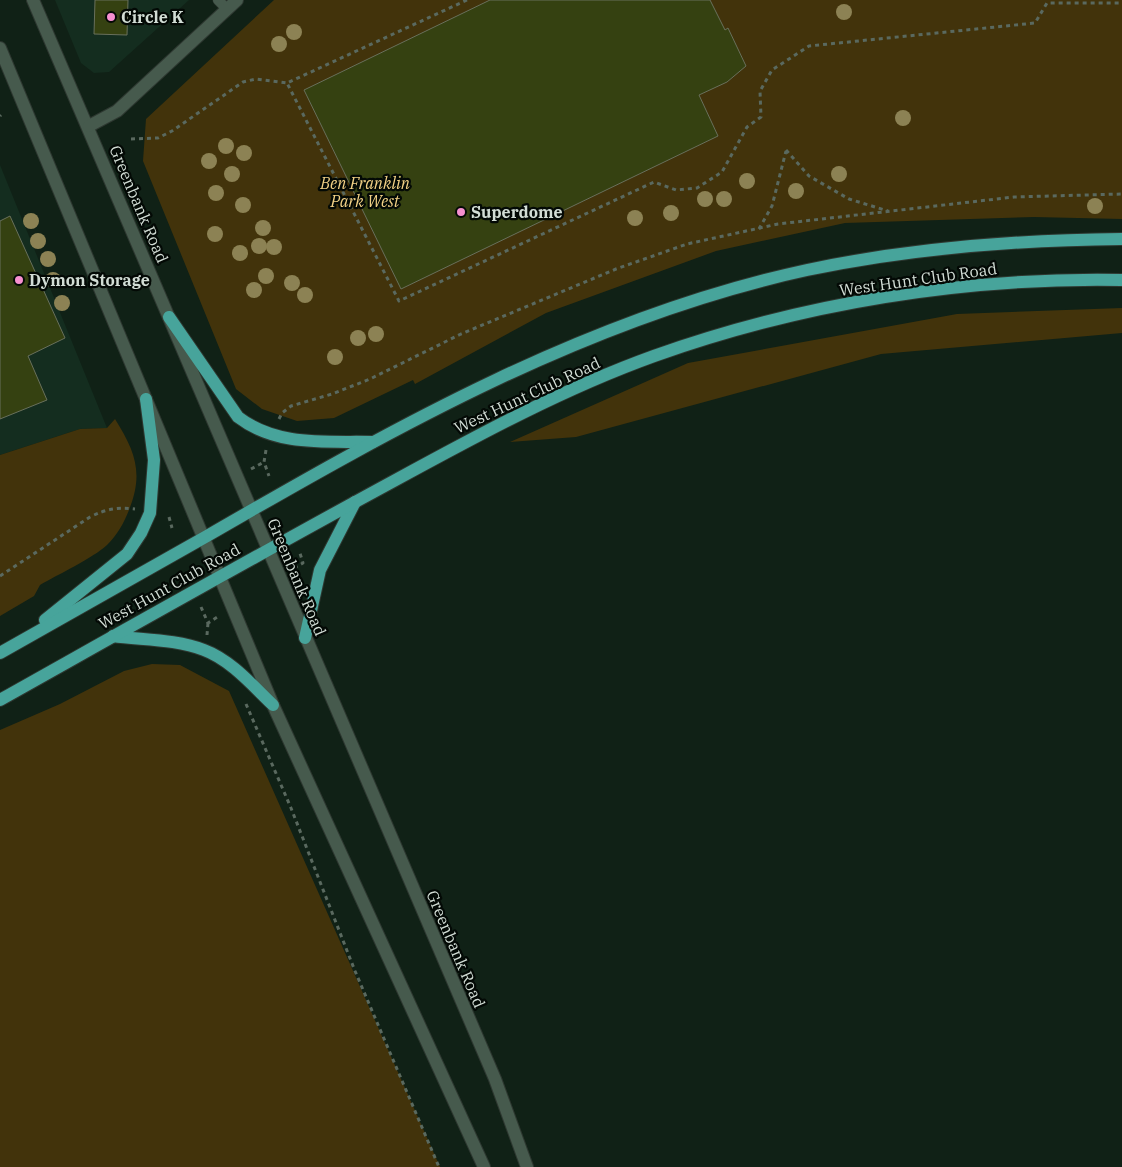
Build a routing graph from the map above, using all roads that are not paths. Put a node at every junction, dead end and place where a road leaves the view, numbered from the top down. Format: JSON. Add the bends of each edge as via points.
{"nodes":[{"id":1,"x":33,"y":0,"type":"edge"},
{"id":2,"x":237,"y":0,"type":"edge"},
{"id":3,"x":223,"y":5,"type":"edge"},
{"id":4,"x":0,"y":48,"type":"edge"},
{"id":5,"x":88,"y":126,"type":"junction"},
{"id":6,"x":1122,"y":239,"type":"edge"},
{"id":7,"x":1122,"y":280,"type":"edge"},
{"id":8,"x":168,"y":317,"type":"junction"},
{"id":9,"x":146,"y":399,"type":"junction"},
{"id":10,"x":373,"y":442,"type":"junction"},
{"id":11,"x":355,"y":502,"type":"junction"},
{"id":12,"x":250,"y":510,"type":"junction"},
{"id":13,"x":204,"y":538,"type":"junction"},
{"id":14,"x":268,"y":550,"type":"junction"},
{"id":15,"x":221,"y":577,"type":"junction"},
{"id":16,"x":113,"y":636,"type":"junction"},
{"id":17,"x":305,"y":638,"type":"junction"},
{"id":18,"x":16,"y":644,"type":"junction"},
{"id":19,"x":0,"y":653,"type":"edge"},
{"id":20,"x":0,"y":700,"type":"edge"},
{"id":21,"x":274,"y":704,"type":"junction"},
{"id":22,"x":484,"y":1167,"type":"edge"},
{"id":23,"x":527,"y":1167,"type":"edge"}],
"edges":[{"from":1,"to":5,"type":"main road","name":"Greenbank Road"},
{"from":2,"to":3,"type":"main road"},
{"from":3,"to":5,"type":"main road","via":[[117,111]]},
{"from":4,"to":9,"type":"main road"},
{"from":5,"to":8,"type":"main road","name":"Greenbank Road"},
{"from":6,"to":10,"type":"main road","name":"West Hunt Club Road","via":[[1053,239],[921,251],[752,284],[648,316],[550,355],[493,380]]},
{"from":7,"to":11,"type":"main road","name":"West Hunt Club Road","via":[[1054,281],[926,292],[820,309],[722,334],[654,356],[550,399]]},
{"from":8,"to":10,"type":"main road","via":[[238,417],[252,428],[289,440]]},
{"from":8,"to":12,"type":"main road","name":"Greenbank Road"},
{"from":9,"to":13,"type":"main road"},
{"from":9,"to":18,"type":"main road","via":[[154,460],[150,513],[141,533],[127,554]]},
{"from":10,"to":12,"type":"main road","name":"West Hunt Club Road"},
{"from":11,"to":14,"type":"main road","name":"West Hunt Club Road"},
{"from":11,"to":17,"type":"main road","via":[[320,570]]},
{"from":12,"to":13,"type":"main road","name":"West Hunt Club Road"},
{"from":12,"to":14,"type":"main road","name":"Greenbank Road"},
{"from":13,"to":15,"type":"main road"},
{"from":13,"to":18,"type":"main road","name":"West Hunt Club Road"},
{"from":14,"to":15,"type":"main road","name":"West Hunt Club Road"},
{"from":14,"to":17,"type":"main road","name":"Greenbank Road"},
{"from":15,"to":16,"type":"main road","name":"West Hunt Club Road"},
{"from":15,"to":21,"type":"main road"},
{"from":16,"to":20,"type":"main road","name":"West Hunt Club Road"},
{"from":16,"to":21,"type":"main road","via":[[205,650],[227,664]]},
{"from":17,"to":23,"type":"main road","name":"Greenbank Road","via":[[495,1079]]},
{"from":18,"to":19,"type":"main road","name":"West Hunt Club Road"},
{"from":21,"to":22,"type":"main road"}]}
